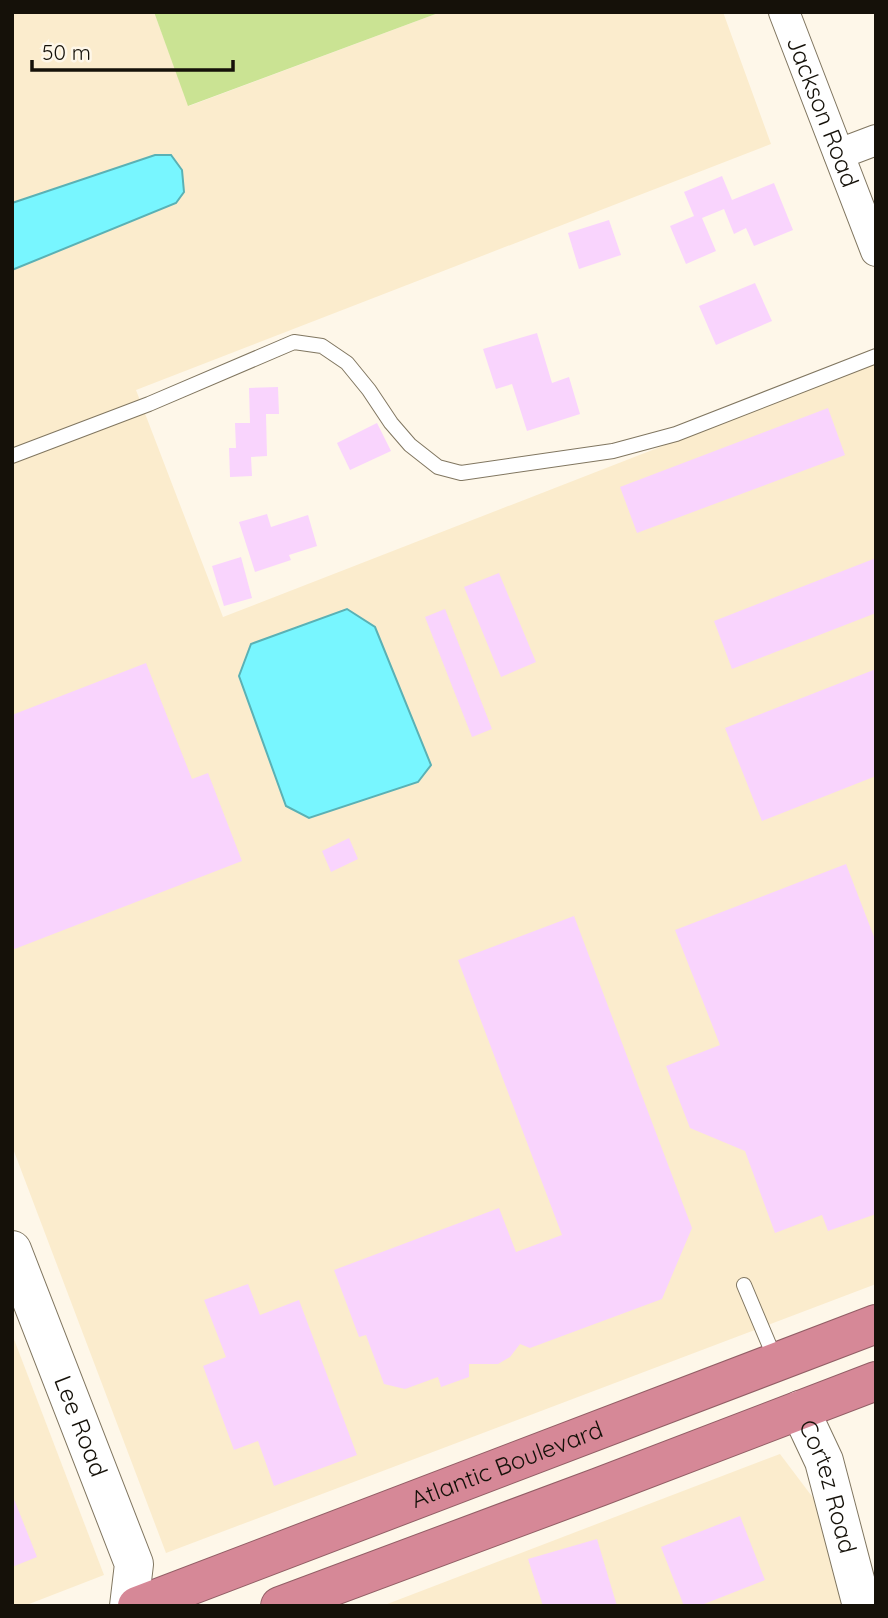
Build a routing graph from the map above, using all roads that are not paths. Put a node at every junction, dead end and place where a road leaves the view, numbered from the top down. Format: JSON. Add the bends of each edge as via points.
{"nodes":[{"id":1,"x":784,"y":12,"type":"edge"},
{"id":2,"x":876,"y":140,"type":"edge"},
{"id":3,"x":839,"y":153,"type":"junction"},
{"id":4,"x":876,"y":251,"type":"edge"},
{"id":5,"x":876,"y":356,"type":"edge"},
{"id":6,"x":12,"y":456,"type":"edge"},
{"id":7,"x":12,"y":1250,"type":"edge"},
{"id":8,"x":744,"y":1285,"type":"dead end"},
{"id":9,"x":864,"y":1329,"type":"edge"},
{"id":10,"x":777,"y":1362,"type":"junction"},
{"id":11,"x":876,"y":1381,"type":"edge"},
{"id":12,"x":800,"y":1410,"type":"junction"},
{"id":13,"x":723,"y":1439,"type":"junction"},
{"id":14,"x":130,"y":1606,"type":"edge"},
{"id":15,"x":137,"y":1606,"type":"edge"},
{"id":16,"x":280,"y":1606,"type":"edge"},
{"id":17,"x":862,"y":1606,"type":"edge"}],
"edges":[{"from":1,"to":3,"type":"street","name":"Jackson Road"},
{"from":2,"to":3,"type":"street"},
{"from":3,"to":4,"type":"street","name":"Jackson Road"},
{"from":5,"to":6,"type":"lane","via":[[677,435],[613,451],[461,473],[438,467],[410,445],[347,363],[322,346],[294,341],[149,404]]},
{"from":7,"to":14,"type":"street","name":"Lee Road","via":[[134,1564]]},
{"from":8,"to":10,"type":"lane"},
{"from":9,"to":10,"type":"highway","name":"Atlantic Boulevard"},
{"from":9,"to":12,"type":"highway","via":[[836,1366],[800,1381],[793,1390]]},
{"from":10,"to":13,"type":"highway","via":[[780,1381],[770,1391],[733,1408]]},
{"from":10,"to":15,"type":"highway","name":"Atlantic Boulevard"},
{"from":11,"to":12,"type":"highway"},
{"from":12,"to":13,"type":"highway"},
{"from":12,"to":17,"type":"street","name":"Cortez Road","via":[[824,1461]]},
{"from":13,"to":16,"type":"highway"}]}
